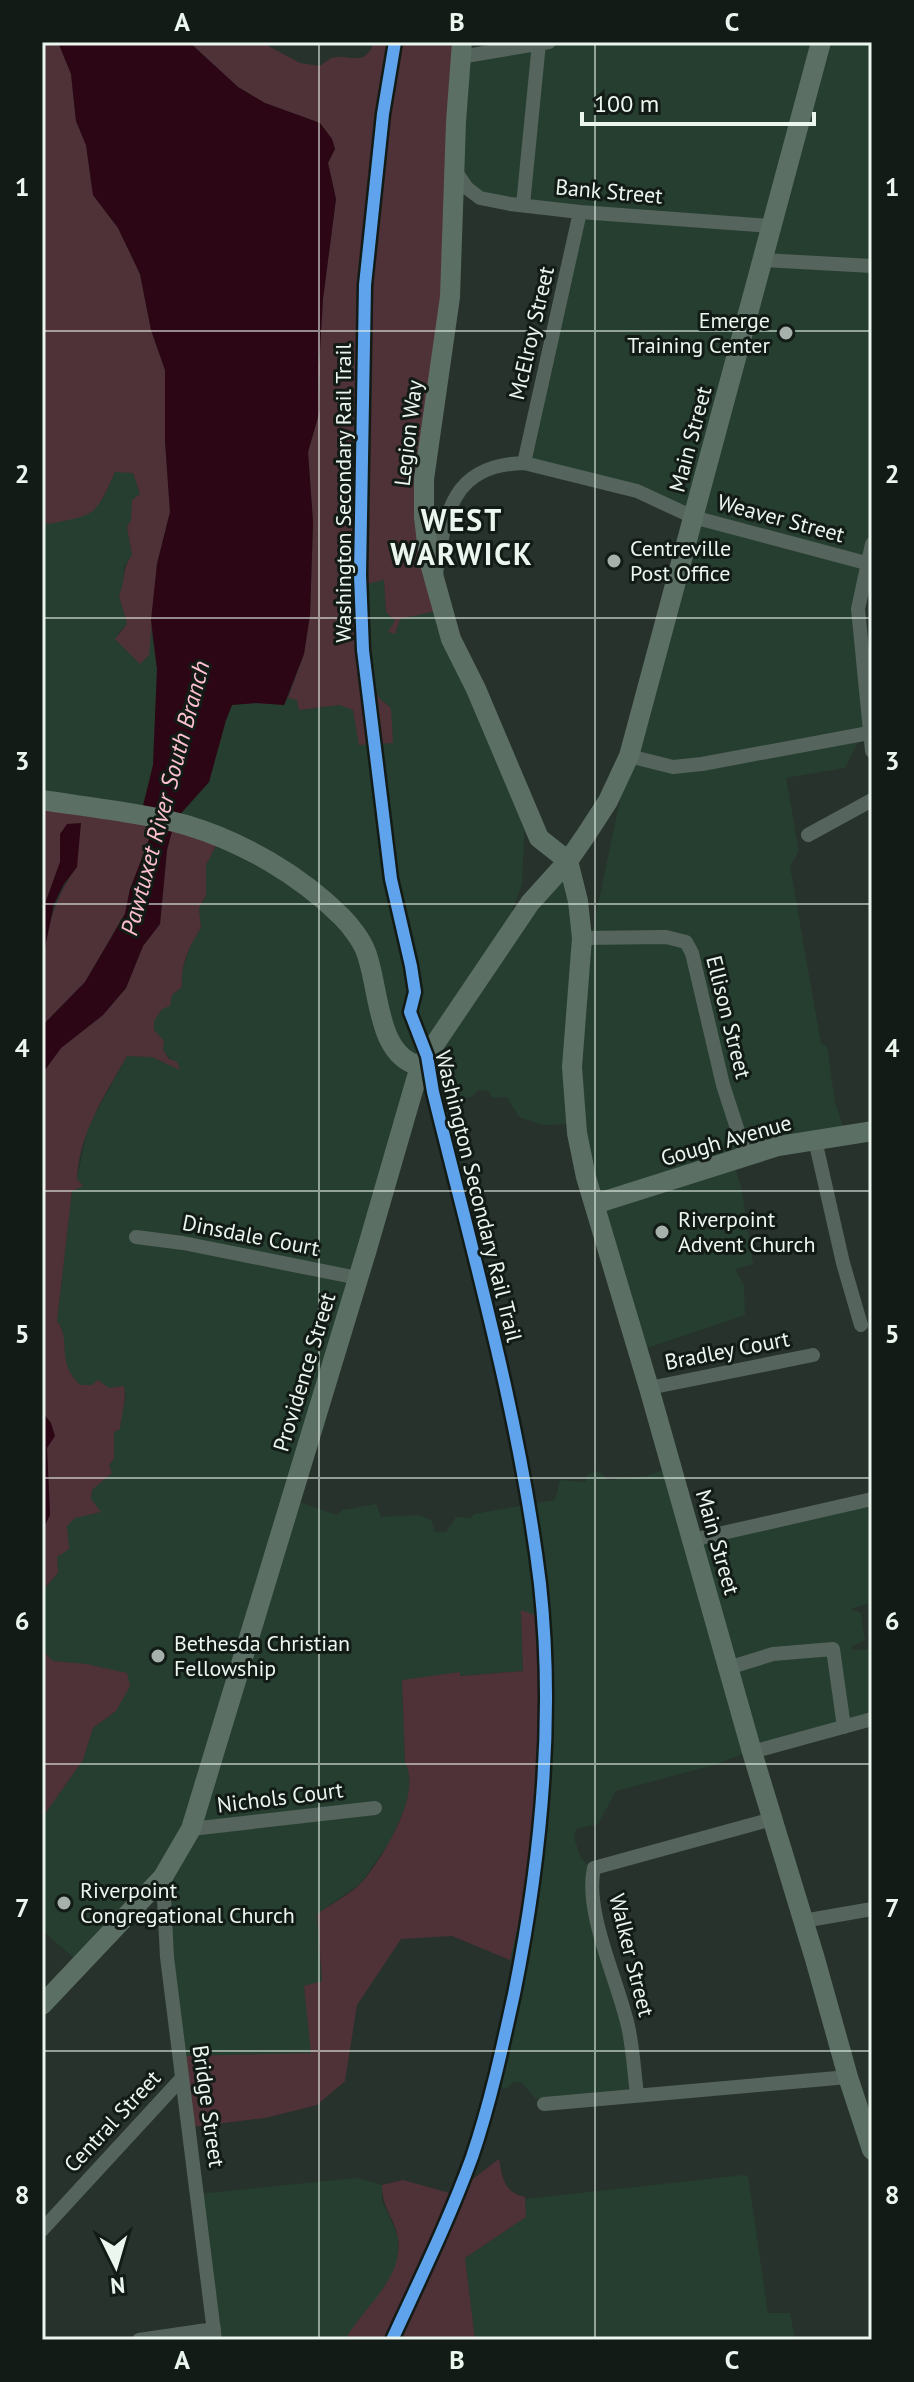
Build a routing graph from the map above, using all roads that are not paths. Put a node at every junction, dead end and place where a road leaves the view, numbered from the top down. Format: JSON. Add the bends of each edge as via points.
{"nodes":[{"id":1,"x":821,"y":42,"type":"edge"},
{"id":2,"x":544,"y":43,"type":"edge"},
{"id":3,"x":461,"y":50,"type":"edge"},
{"id":4,"x":456,"y":172,"type":"junction"},
{"id":5,"x":523,"y":205,"type":"junction"},
{"id":6,"x":580,"y":212,"type":"junction"},
{"id":7,"x":771,"y":226,"type":"junction"},
{"id":8,"x":763,"y":260,"type":"junction"},
{"id":9,"x":872,"y":266,"type":"edge"},
{"id":10,"x":524,"y":463,"type":"junction"},
{"id":11,"x":693,"y":517,"type":"junction"},
{"id":12,"x":872,"y":544,"type":"edge"},
{"id":13,"x":866,"y":563,"type":"junction"},
{"id":14,"x":435,"y":579,"type":"junction"},
{"id":15,"x":869,"y":733,"type":"junction"},
{"id":16,"x":872,"y":751,"type":"edge"},
{"id":17,"x":629,"y":756,"type":"junction"},
{"id":18,"x":42,"y":800,"type":"edge"},
{"id":19,"x":872,"y":800,"type":"edge"},
{"id":20,"x":808,"y":835,"type":"dead end"},
{"id":21,"x":568,"y":861,"type":"junction"},
{"id":22,"x":582,"y":938,"type":"junction"},
{"id":23,"x":420,"y":1066,"type":"junction"},
{"id":24,"x":872,"y":1131,"type":"edge"},
{"id":25,"x":815,"y":1140,"type":"junction"},
{"id":26,"x":746,"y":1156,"type":"junction"},
{"id":27,"x":595,"y":1204,"type":"junction"},
{"id":28,"x":136,"y":1237,"type":"dead end"},
{"id":29,"x":358,"y":1278,"type":"junction"},
{"id":30,"x":861,"y":1325,"type":"dead end"},
{"id":31,"x":813,"y":1355,"type":"dead end"},
{"id":32,"x":649,"y":1388,"type":"junction"},
{"id":33,"x":872,"y":1499,"type":"edge"},
{"id":34,"x":692,"y":1540,"type":"junction"},
{"id":35,"x":728,"y":1668,"type":"junction"},
{"id":36,"x":872,"y":1719,"type":"edge"},
{"id":37,"x":844,"y":1727,"type":"junction"},
{"id":38,"x":752,"y":1752,"type":"junction"},
{"id":39,"x":375,"y":1808,"type":"dead end"},
{"id":40,"x":772,"y":1819,"type":"junction"},
{"id":41,"x":191,"y":1829,"type":"junction"},
{"id":42,"x":163,"y":1877,"type":"junction"},
{"id":43,"x":872,"y":1909,"type":"edge"},
{"id":44,"x":803,"y":1921,"type":"junction"},
{"id":45,"x":42,"y":2005,"type":"edge"},
{"id":46,"x":182,"y":2078,"type":"junction"},
{"id":47,"x":858,"y":2085,"type":"edge"},
{"id":48,"x":637,"y":2094,"type":"junction"},
{"id":49,"x":544,"y":2104,"type":"dead end"},
{"id":50,"x":872,"y":2150,"type":"edge"},
{"id":51,"x":42,"y":2230,"type":"edge"},
{"id":52,"x":215,"y":2335,"type":"edge"},
{"id":53,"x":139,"y":2340,"type":"edge"}],
"edges":[{"from":1,"to":7,"type":"main road","name":"Main Street"},
{"from":2,"to":3,"type":"street"},
{"from":2,"to":5,"type":"street"},
{"from":3,"to":4,"type":"main road","name":"Legion Way"},
{"from":4,"to":5,"type":"street","name":"Bank Street","via":[[480,198]]},
{"from":4,"to":14,"type":"main road","name":"Legion Way","via":[[448,322],[424,479]]},
{"from":5,"to":6,"type":"street","name":"Bank Street"},
{"from":6,"to":7,"type":"street","name":"Bank Street"},
{"from":6,"to":10,"type":"street","name":"McElroy Street"},
{"from":7,"to":8,"type":"main road","name":"Main Street"},
{"from":8,"to":9,"type":"street"},
{"from":8,"to":11,"type":"main road","name":"Main Street"},
{"from":10,"to":11,"type":"street","name":"Weaver Street","via":[[637,491]]},
{"from":10,"to":14,"type":"street","name":"Weaver Street","via":[[488,469],[472,477],[459,493],[445,519]]},
{"from":11,"to":13,"type":"street","name":"Weaver Street"},
{"from":11,"to":17,"type":"main road","name":"Main Street"},
{"from":12,"to":13,"type":"street"},
{"from":13,"to":15,"type":"street","via":[[858,609]]},
{"from":14,"to":21,"type":"main road","name":"Legion Way","via":[[451,639],[539,838]]},
{"from":15,"to":16,"type":"street"},
{"from":15,"to":17,"type":"street","via":[[673,767]]},
{"from":17,"to":21,"type":"main road","name":"Providence Street","via":[[608,801]]},
{"from":18,"to":23,"type":"main road","via":[[186,825],[258,854],[303,885],[343,918],[365,950],[389,1044],[405,1062]]},
{"from":19,"to":20,"type":"street"},
{"from":21,"to":22,"type":"main road"},
{"from":21,"to":23,"type":"main road","name":"Providence Street","via":[[530,903]]},
{"from":22,"to":26,"type":"street","name":"Ellison Street","via":[[666,937],[686,942]]},
{"from":22,"to":27,"type":"main road","name":"Main Street","via":[[572,1067],[577,1133]]},
{"from":23,"to":29,"type":"main road","name":"Providence Street"},
{"from":24,"to":25,"type":"main road","name":"Gough Avenue"},
{"from":25,"to":26,"type":"main road","name":"Gough Avenue"},
{"from":25,"to":30,"type":"street"},
{"from":26,"to":27,"type":"main road","name":"Gough Avenue"},
{"from":27,"to":32,"type":"main road","name":"Main Street"},
{"from":28,"to":29,"type":"street","name":"Dinsdale Court"},
{"from":29,"to":41,"type":"main road","name":"Providence Street"},
{"from":31,"to":32,"type":"street","name":"Bradley Court"},
{"from":32,"to":34,"type":"main road","name":"Main Street"},
{"from":33,"to":34,"type":"street"},
{"from":34,"to":35,"type":"main road","name":"Main Street"},
{"from":35,"to":37,"type":"street","via":[[773,1654],[833,1649]]},
{"from":35,"to":38,"type":"main road","name":"Main Street"},
{"from":36,"to":37,"type":"street"},
{"from":37,"to":38,"type":"street"},
{"from":38,"to":40,"type":"main road","name":"Main Street"},
{"from":39,"to":41,"type":"street","name":"Nichols Court"},
{"from":40,"to":44,"type":"main road","name":"Main Street"},
{"from":40,"to":48,"type":"street","name":"Walker Street","via":[[594,1868],[597,1918],[628,2026]]},
{"from":41,"to":42,"type":"main road","name":"Providence Street"},
{"from":42,"to":45,"type":"main road","name":"Providence Street"},
{"from":42,"to":46,"type":"street","name":"Bridge Street"},
{"from":43,"to":44,"type":"street"},
{"from":44,"to":47,"type":"main road","name":"Main Street"},
{"from":46,"to":51,"type":"street","name":"Central Street"},
{"from":46,"to":52,"type":"street","name":"Bridge Street"},
{"from":47,"to":48,"type":"street"},
{"from":47,"to":50,"type":"main road","name":"Main Street"},
{"from":48,"to":49,"type":"street"},
{"from":52,"to":53,"type":"street"}]}
